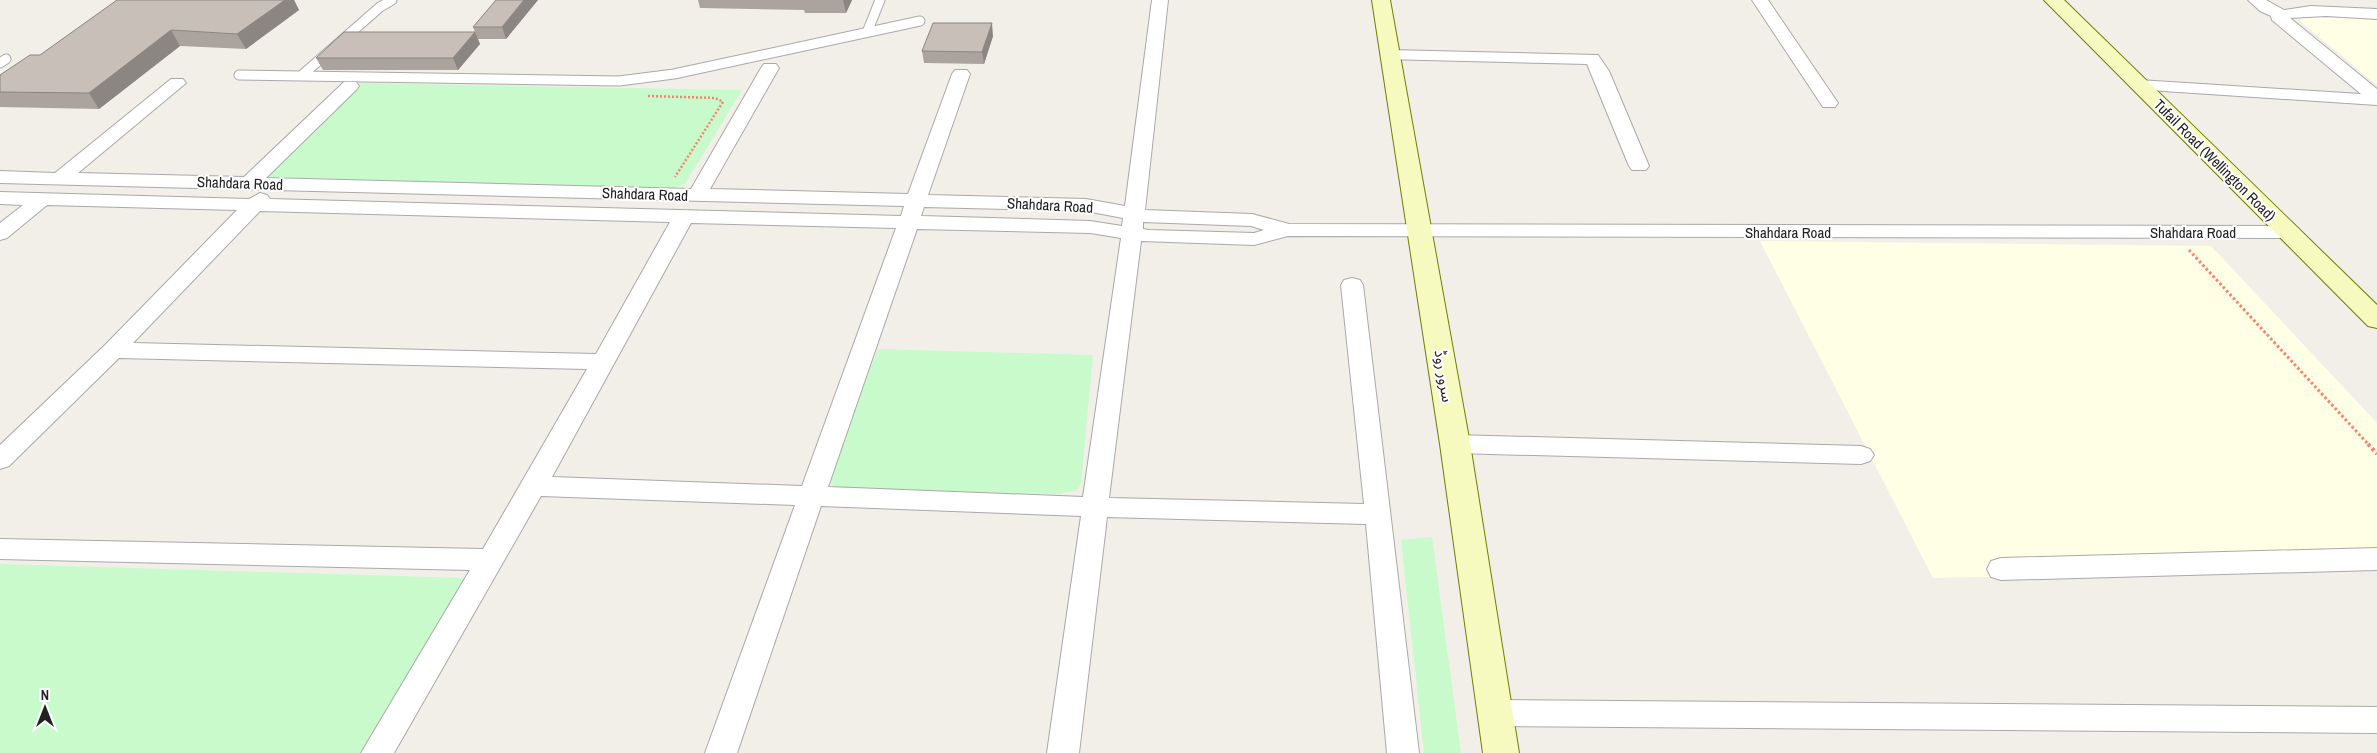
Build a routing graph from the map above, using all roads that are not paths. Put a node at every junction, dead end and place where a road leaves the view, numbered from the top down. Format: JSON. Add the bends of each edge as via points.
{"nodes":[{"id":1,"x":392,"y":0,"type":"edge"},
{"id":2,"x":880,"y":0,"type":"edge"},
{"id":3,"x":1160,"y":0,"type":"edge"},
{"id":4,"x":1381,"y":0,"type":"edge"},
{"id":5,"x":1760,"y":0,"type":"edge"},
{"id":6,"x":2053,"y":0,"type":"edge"},
{"id":7,"x":2256,"y":0,"type":"edge"},
{"id":8,"x":2377,"y":14,"type":"edge"},
{"id":9,"x":2282,"y":15,"type":"junction"},
{"id":10,"x":920,"y":21,"type":"dead end"},
{"id":11,"x":868,"y":30,"type":"junction"},
{"id":12,"x":1390,"y":56,"type":"junction"},
{"id":13,"x":770,"y":68,"type":"dead end"},
{"id":14,"x":961,"y":74,"type":"dead end"},
{"id":15,"x":239,"y":75,"type":"dead end"},
{"id":16,"x":301,"y":76,"type":"junction"},
{"id":17,"x":177,"y":83,"type":"dead end"},
{"id":18,"x":2139,"y":85,"type":"junction"},
{"id":19,"x":350,"y":86,"type":"dead end"},
{"id":20,"x":2377,"y":99,"type":"edge"},
{"id":21,"x":1829,"y":103,"type":"dead end"},
{"id":22,"x":1639,"y":166,"type":"dead end"},
{"id":23,"x":0,"y":177,"type":"edge"},
{"id":24,"x":59,"y":179,"type":"junction"},
{"id":25,"x":249,"y":183,"type":"junction"},
{"id":26,"x":275,"y":184,"type":"junction"},
{"id":27,"x":0,"y":198,"type":"edge"},
{"id":28,"x":42,"y":199,"type":"junction"},
{"id":29,"x":253,"y":206,"type":"junction"},
{"id":30,"x":690,"y":206,"type":"junction"},
{"id":31,"x":912,"y":211,"type":"junction"},
{"id":32,"x":1134,"y":224,"type":"junction"},
{"id":33,"x":1420,"y":232,"type":"junction"},
{"id":34,"x":2288,"y":232,"type":"junction"},
{"id":35,"x":0,"y":234,"type":"edge"},
{"id":36,"x":1352,"y":286,"type":"dead end"},
{"id":37,"x":2377,"y":320,"type":"edge"},
{"id":38,"x":113,"y":350,"type":"junction"},
{"id":39,"x":601,"y":362,"type":"junction"},
{"id":40,"x":1455,"y":444,"type":"junction"},
{"id":41,"x":1861,"y":455,"type":"dead end"},
{"id":42,"x":0,"y":460,"type":"edge"},
{"id":43,"x":534,"y":486,"type":"junction"},
{"id":44,"x":812,"y":495,"type":"junction"},
{"id":45,"x":1094,"y":507,"type":"junction"},
{"id":46,"x":1378,"y":514,"type":"junction"},
{"id":47,"x":0,"y":549,"type":"edge"},
{"id":48,"x":490,"y":560,"type":"junction"},
{"id":49,"x":2377,"y":560,"type":"edge"},
{"id":50,"x":2001,"y":569,"type":"dead end"},
{"id":51,"x":1494,"y":713,"type":"junction"},
{"id":52,"x":2377,"y":720,"type":"edge"},
{"id":53,"x":377,"y":753,"type":"edge"},
{"id":54,"x":722,"y":753,"type":"edge"},
{"id":55,"x":1063,"y":753,"type":"edge"},
{"id":56,"x":1403,"y":753,"type":"edge"},
{"id":57,"x":1500,"y":753,"type":"edge"}],
"edges":[{"from":1,"to":16,"type":"lane"},
{"from":2,"to":11,"type":"lane"},
{"from":3,"to":32,"type":"street"},
{"from":4,"to":12,"type":"street","name":"سرور روڈ"},
{"from":5,"to":21,"type":"street"},
{"from":6,"to":18,"type":"street","name":"Tufail Road (Wellington Road)"},
{"from":7,"to":9,"type":"street"},
{"from":8,"to":9,"type":"street","via":[[2299,12]]},
{"from":9,"to":20,"type":"street","via":[[2278,17],[2282,22]]},
{"from":10,"to":11,"type":"lane"},
{"from":11,"to":16,"type":"lane","via":[[674,74],[619,81]]},
{"from":12,"to":22,"type":"street","via":[[1592,59]]},
{"from":12,"to":33,"type":"street","name":"سرور روڈ"},
{"from":13,"to":30,"type":"street"},
{"from":14,"to":31,"type":"street"},
{"from":15,"to":16,"type":"lane"},
{"from":17,"to":24,"type":"street"},
{"from":18,"to":20,"type":"street"},
{"from":18,"to":34,"type":"street","name":"Tufail Road (Wellington Road)"},
{"from":19,"to":25,"type":"street"},
{"from":23,"to":24,"type":"street","name":"Shahdara Road"},
{"from":24,"to":25,"type":"street","name":"Shahdara Road"},
{"from":25,"to":26,"type":"street","name":"Shahdara Road"},
{"from":26,"to":29,"type":"street"},
{"from":26,"to":30,"type":"street","name":"Shahdara Road"},
{"from":27,"to":28,"type":"street","name":"Shahdara Road"},
{"from":28,"to":29,"type":"street","name":"Shahdara Road"},
{"from":28,"to":35,"type":"street"},
{"from":29,"to":30,"type":"street","name":"Shahdara Road"},
{"from":29,"to":38,"type":"street"},
{"from":30,"to":31,"type":"street","name":"Shahdara Road"},
{"from":30,"to":39,"type":"street"},
{"from":31,"to":32,"type":"street","name":"Shahdara Road","via":[[1090,227]]},
{"from":31,"to":44,"type":"street"},
{"from":32,"to":33,"type":"street","name":"Shahdara Road","via":[[1181,238],[1254,239],[1288,230]]},
{"from":32,"to":45,"type":"street"},
{"from":33,"to":34,"type":"street","name":"Shahdara Road"},
{"from":33,"to":40,"type":"street","name":"سرور روڈ"},
{"from":34,"to":37,"type":"street","name":"Tufail Road (Wellington Road)"},
{"from":36,"to":46,"type":"street"},
{"from":38,"to":39,"type":"street"},
{"from":38,"to":42,"type":"street"},
{"from":39,"to":43,"type":"street"},
{"from":40,"to":41,"type":"street"},
{"from":40,"to":51,"type":"street","name":"سرور روڈ"},
{"from":43,"to":44,"type":"street"},
{"from":43,"to":48,"type":"street"},
{"from":44,"to":45,"type":"street"},
{"from":44,"to":54,"type":"street"},
{"from":45,"to":46,"type":"street"},
{"from":45,"to":55,"type":"street"},
{"from":46,"to":56,"type":"street"},
{"from":47,"to":48,"type":"street"},
{"from":48,"to":53,"type":"street"},
{"from":49,"to":50,"type":"street"},
{"from":51,"to":52,"type":"street"},
{"from":51,"to":57,"type":"street","name":"سرور روڈ"}]}
